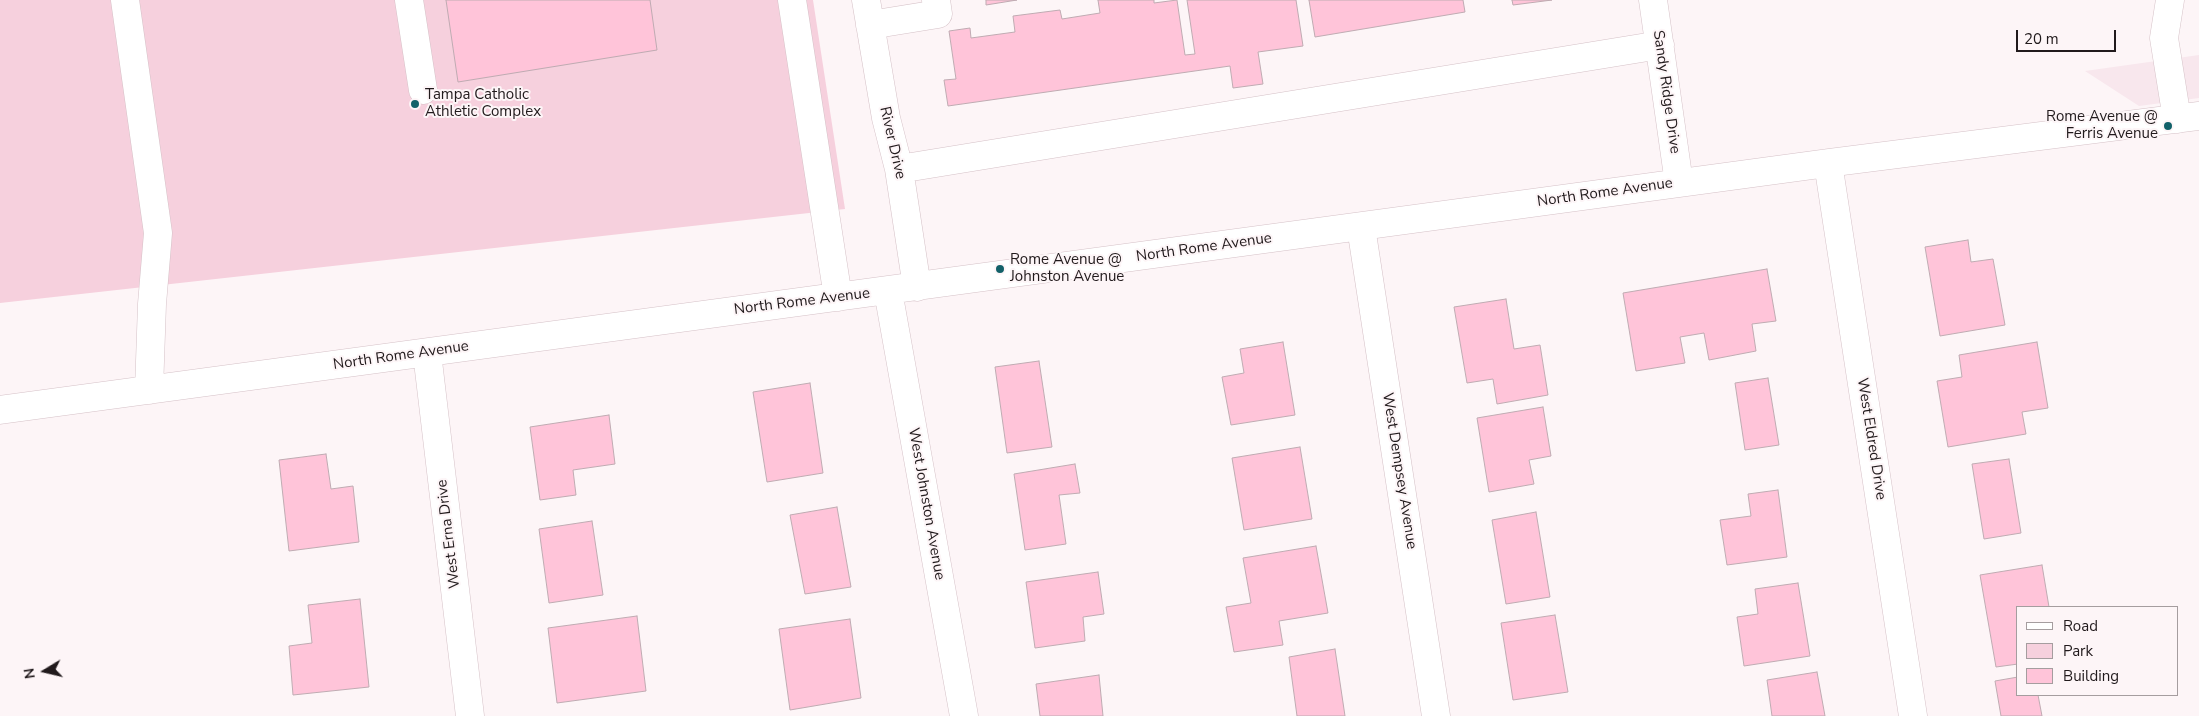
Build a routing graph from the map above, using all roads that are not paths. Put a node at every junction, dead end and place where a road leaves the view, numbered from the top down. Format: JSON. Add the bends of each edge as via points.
{"nodes":[{"id":1,"x":125,"y":0,"type":"edge"},
{"id":2,"x":409,"y":0,"type":"edge"},
{"id":3,"x":792,"y":0,"type":"edge"},
{"id":4,"x":936,"y":0,"type":"edge"},
{"id":5,"x":1654,"y":0,"type":"edge"},
{"id":6,"x":2170,"y":0,"type":"edge"},
{"id":7,"x":868,"y":12,"type":"edge"},
{"id":8,"x":1660,"y":45,"type":"junction"},
{"id":9,"x":423,"y":90,"type":"dead end"},
{"id":10,"x":2188,"y":117,"type":"edge"},
{"id":11,"x":1828,"y":163,"type":"junction"},
{"id":12,"x":899,"y":169,"type":"junction"},
{"id":13,"x":1679,"y":183,"type":"junction"},
{"id":14,"x":1361,"y":227,"type":"junction"},
{"id":15,"x":918,"y":287,"type":"junction"},
{"id":16,"x":888,"y":291,"type":"junction"},
{"id":17,"x":838,"y":297,"type":"junction"},
{"id":18,"x":427,"y":353,"type":"junction"},
{"id":19,"x":149,"y":390,"type":"junction"},
{"id":20,"x":0,"y":410,"type":"edge"},
{"id":21,"x":470,"y":716,"type":"edge"},
{"id":22,"x":964,"y":716,"type":"edge"},
{"id":23,"x":1436,"y":716,"type":"edge"},
{"id":24,"x":1913,"y":716,"type":"edge"}],
"edges":[{"from":1,"to":19,"type":"street","via":[[158,233]]},
{"from":2,"to":9,"type":"street"},
{"from":3,"to":17,"type":"street"},
{"from":4,"to":7,"type":"street","via":[[938,14]]},
{"from":5,"to":8,"type":"street","name":"Sandy Ridge Drive"},
{"from":6,"to":10,"type":"street","via":[[2164,38]]},
{"from":7,"to":12,"type":"street","name":"River Drive","via":[[886,118]]},
{"from":8,"to":12,"type":"street"},
{"from":8,"to":13,"type":"street","name":"Sandy Ridge Drive"},
{"from":10,"to":11,"type":"street","name":"North Rome Avenue"},
{"from":11,"to":13,"type":"street","name":"North Rome Avenue"},
{"from":11,"to":24,"type":"street","name":"West Eldred Drive"},
{"from":12,"to":15,"type":"street","name":"River Drive"},
{"from":13,"to":14,"type":"street","name":"North Rome Avenue"},
{"from":14,"to":15,"type":"street","name":"North Rome Avenue"},
{"from":14,"to":23,"type":"street","name":"West Dempsey Avenue"},
{"from":15,"to":16,"type":"street","name":"North Rome Avenue"},
{"from":16,"to":17,"type":"street","name":"North Rome Avenue"},
{"from":16,"to":22,"type":"street","name":"West Johnston Avenue"},
{"from":17,"to":18,"type":"street","name":"North Rome Avenue"},
{"from":18,"to":19,"type":"street","name":"North Rome Avenue"},
{"from":18,"to":21,"type":"street","name":"West Erna Drive"},
{"from":19,"to":20,"type":"street","name":"North Rome Avenue"}]}
